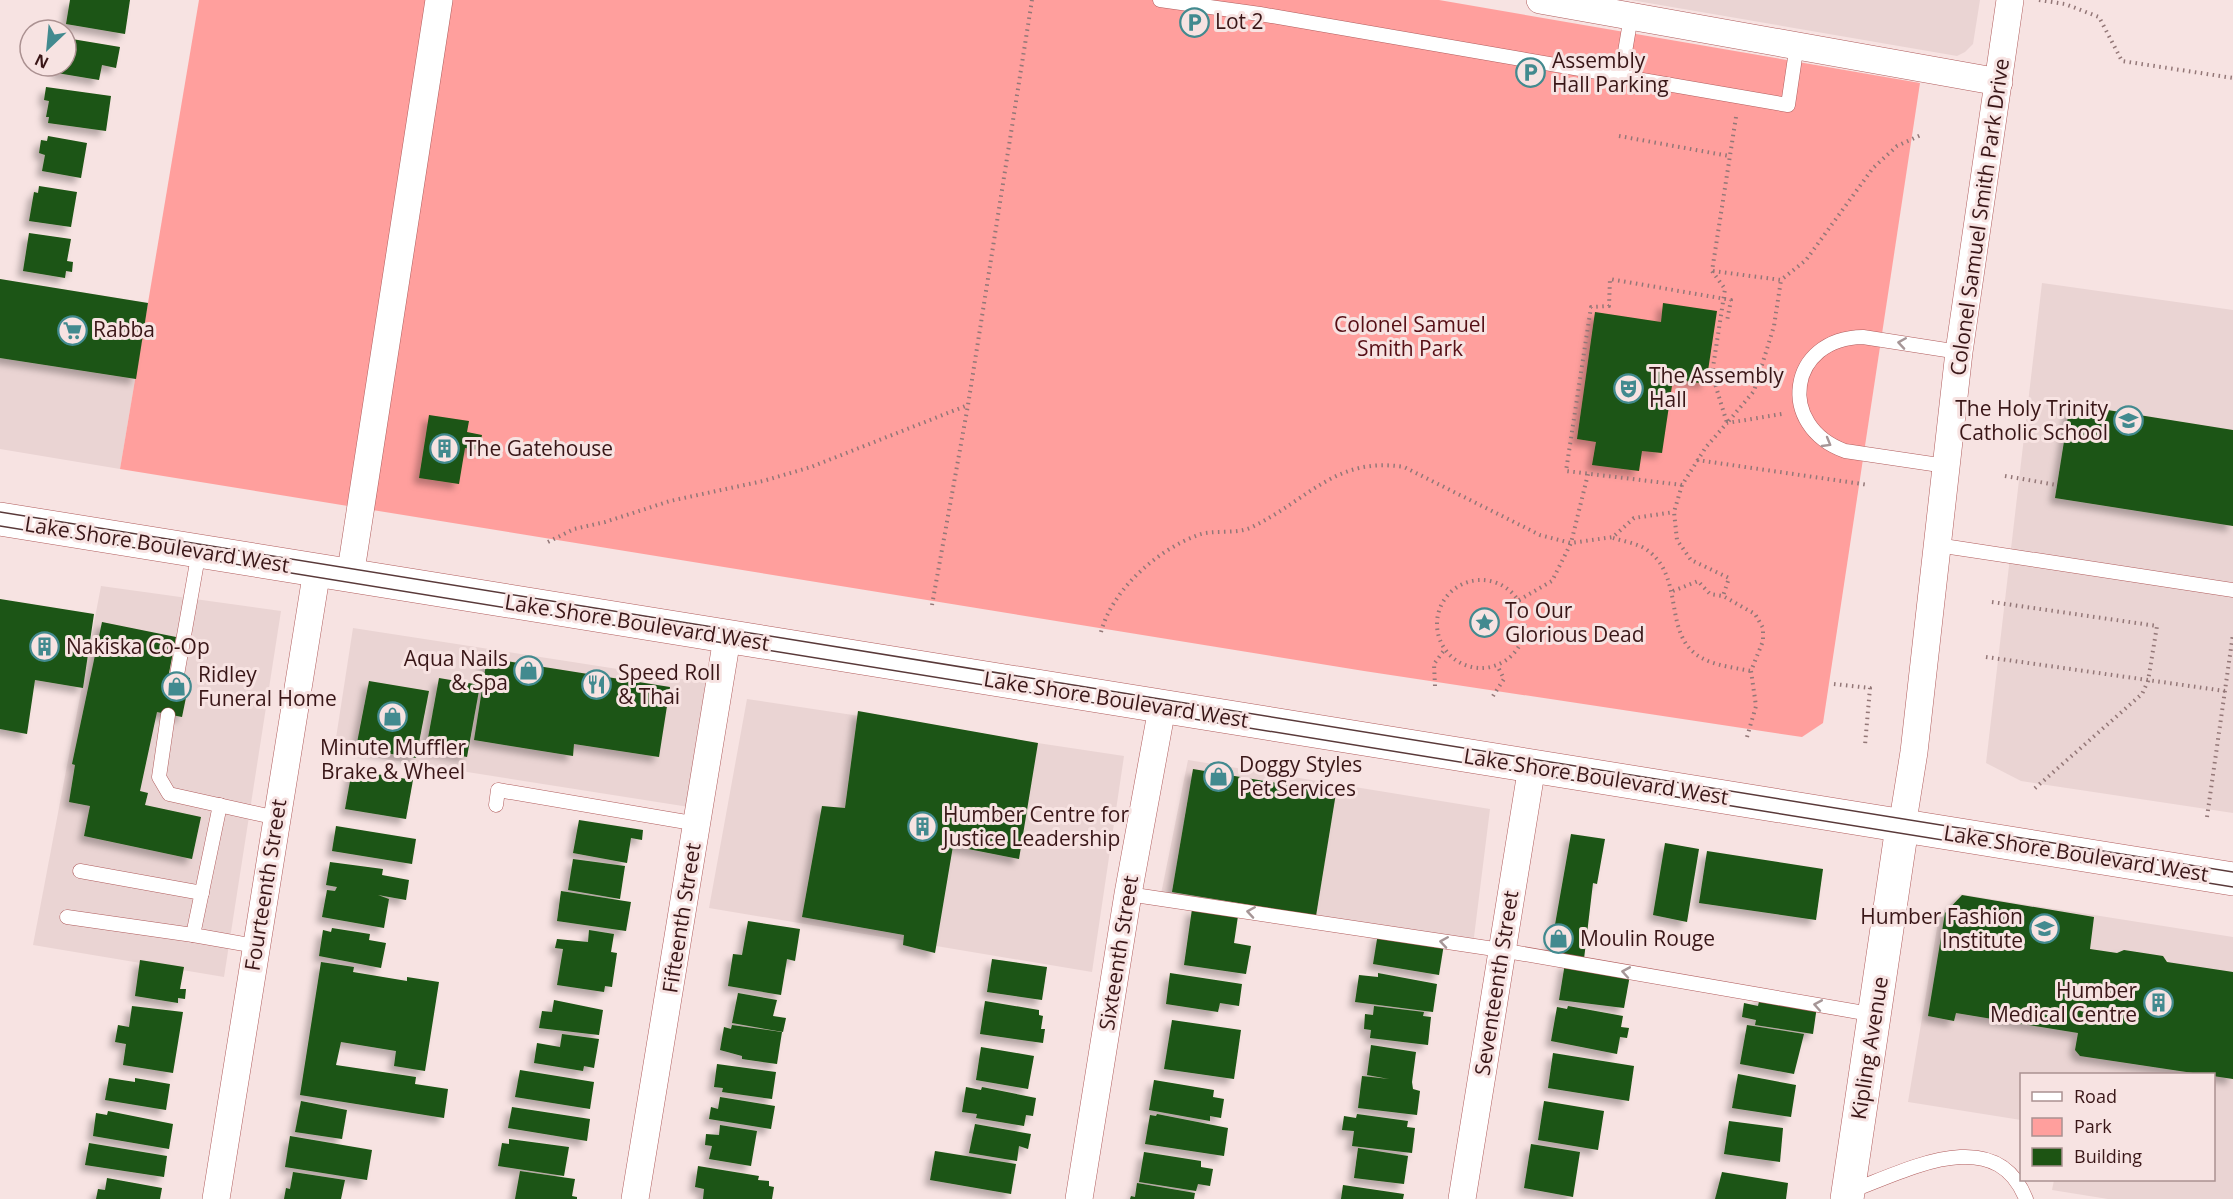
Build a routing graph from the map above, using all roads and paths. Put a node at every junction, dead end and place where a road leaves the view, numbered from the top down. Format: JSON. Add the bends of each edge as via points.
{"nodes":[{"id":1,"x":439,"y":0,"type":"edge"},
{"id":2,"x":1032,"y":0,"type":"edge"},
{"id":3,"x":1160,"y":0,"type":"edge"},
{"id":4,"x":1540,"y":0,"type":"edge"},
{"id":5,"x":2010,"y":0,"type":"edge"},
{"id":6,"x":2039,"y":0,"type":"edge"},
{"id":7,"x":1261,"y":7,"type":"edge"},
{"id":8,"x":1631,"y":16,"type":"junction"},
{"id":9,"x":1797,"y":44,"type":"junction"},
{"id":10,"x":1621,"y":76,"type":"junction"},
{"id":11,"x":2233,"y":78,"type":"edge"},
{"id":12,"x":1999,"y":82,"type":"junction"},
{"id":13,"x":1740,"y":95,"type":"junction"},
{"id":14,"x":1923,"y":134,"type":"dead end"},
{"id":15,"x":1620,"y":136,"type":"dead end"},
{"id":16,"x":1729,"y":156,"type":"junction"},
{"id":17,"x":1712,"y":271,"type":"junction"},
{"id":18,"x":1781,"y":280,"type":"junction"},
{"id":19,"x":1724,"y":300,"type":"junction"},
{"id":20,"x":1727,"y":321,"type":"dead end"},
{"id":21,"x":1959,"y":352,"type":"junction"},
{"id":22,"x":968,"y":405,"type":"junction"},
{"id":23,"x":1801,"y":411,"type":"junction"},
{"id":24,"x":1727,"y":423,"type":"junction"},
{"id":25,"x":1697,"y":460,"type":"junction"},
{"id":26,"x":1946,"y":466,"type":"junction"},
{"id":27,"x":1588,"y":474,"type":"junction"},
{"id":28,"x":2005,"y":476,"type":"dead end"},
{"id":29,"x":1682,"y":485,"type":"junction"},
{"id":30,"x":1869,"y":485,"type":"dead end"},
{"id":31,"x":2057,"y":485,"type":"dead end"},
{"id":32,"x":1674,"y":512,"type":"junction"},
{"id":33,"x":0,"y":519,"type":"edge"},
{"id":34,"x":1613,"y":537,"type":"junction"},
{"id":35,"x":548,"y":542,"type":"dead end"},
{"id":36,"x":1571,"y":543,"type":"junction"},
{"id":37,"x":1937,"y":544,"type":"junction"},
{"id":38,"x":199,"y":551,"type":"junction"},
{"id":39,"x":317,"y":570,"type":"junction"},
{"id":40,"x":350,"y":577,"type":"junction"},
{"id":41,"x":2233,"y":590,"type":"edge"},
{"id":42,"x":1673,"y":591,"type":"junction"},
{"id":43,"x":1723,"y":596,"type":"junction"},
{"id":44,"x":1518,"y":600,"type":"junction"},
{"id":45,"x":1992,"y":602,"type":"dead end"},
{"id":46,"x":932,"y":605,"type":"dead end"},
{"id":47,"x":1101,"y":632,"type":"dead end"},
{"id":48,"x":2233,"y":634,"type":"edge"},
{"id":49,"x":727,"y":638,"type":"junction"},
{"id":50,"x":1445,"y":649,"type":"junction"},
{"id":51,"x":1986,"y":657,"type":"dead end"},
{"id":52,"x":1497,"y":665,"type":"junction"},
{"id":53,"x":1751,"y":671,"type":"junction"},
{"id":54,"x":177,"y":675,"type":"dead end"},
{"id":55,"x":2148,"y":681,"type":"junction"},
{"id":56,"x":1834,"y":684,"type":"dead end"},
{"id":57,"x":1435,"y":686,"type":"dead end"},
{"id":58,"x":2225,"y":691,"type":"junction"},
{"id":59,"x":1493,"y":696,"type":"dead end"},
{"id":60,"x":1162,"y":708,"type":"junction"},
{"id":61,"x":168,"y":715,"type":"dead end"},
{"id":62,"x":1747,"y":737,"type":"dead end"},
{"id":63,"x":1865,"y":745,"type":"dead end"},
{"id":64,"x":1532,"y":766,"type":"junction"},
{"id":65,"x":2033,"y":790,"type":"dead end"},
{"id":66,"x":220,"y":805,"type":"junction"},
{"id":67,"x":496,"y":805,"type":"dead end"},
{"id":68,"x":2206,"y":817,"type":"dead end"},
{"id":69,"x":277,"y":818,"type":"junction"},
{"id":70,"x":698,"y":824,"type":"junction"},
{"id":71,"x":1902,"y":826,"type":"junction"},
{"id":72,"x":80,"y":871,"type":"dead end"},
{"id":73,"x":2233,"y":879,"type":"edge"},
{"id":74,"x":202,"y":893,"type":"junction"},
{"id":75,"x":1128,"y":894,"type":"junction"},
{"id":76,"x":67,"y":917,"type":"dead end"},
{"id":77,"x":193,"y":935,"type":"junction"},
{"id":78,"x":256,"y":945,"type":"junction"},
{"id":79,"x":1502,"y":950,"type":"junction"},
{"id":80,"x":1875,"y":1015,"type":"junction"},
{"id":81,"x":1848,"y":1195,"type":"edge"},
{"id":82,"x":216,"y":1199,"type":"edge"},
{"id":83,"x":635,"y":1199,"type":"edge"},
{"id":84,"x":1079,"y":1199,"type":"edge"},
{"id":85,"x":1462,"y":1199,"type":"edge"},
{"id":86,"x":2026,"y":1199,"type":"edge"}],
"edges":[{"from":1,"to":40,"type":"street"},
{"from":2,"to":22,"type":"path"},
{"from":3,"to":7,"type":"lane"},
{"from":4,"to":8,"type":"street"},
{"from":5,"to":12,"type":"street","name":"Colonel Samuel Smith Park Drive"},
{"from":6,"to":11,"type":"path","via":[[2065,4],[2099,17],[2122,61]]},
{"from":7,"to":10,"type":"lane"},
{"from":8,"to":9,"type":"street"},
{"from":8,"to":10,"type":"lane"},
{"from":9,"to":12,"type":"street"},
{"from":9,"to":13,"type":"lane","via":[[1788,105]]},
{"from":10,"to":13,"type":"lane"},
{"from":12,"to":21,"type":"street","name":"Colonel Samuel Smith Park Drive"},
{"from":13,"to":16,"type":"path"},
{"from":14,"to":18,"type":"path","via":[[1897,146],[1873,168],[1806,260]]},
{"from":15,"to":16,"type":"path"},
{"from":16,"to":17,"type":"path"},
{"from":17,"to":18,"type":"path"},
{"from":17,"to":19,"type":"path","via":[[1725,289]]},
{"from":18,"to":24,"type":"path","via":[[1774,326],[1754,391]]},
{"from":19,"to":20,"type":"path","via":[[1731,300]]},
{"from":19,"to":24,"type":"path","via":[[1712,374]]},
{"from":19,"to":27,"type":"path","via":[[1610,279],[1609,306],[1592,307],[1566,471]]},
{"from":21,"to":23,"type":"lane","one_way":true,"via":[[1863,337],[1832,343],[1818,352],[1801,379]]},
{"from":21,"to":26,"type":"street","name":"Colonel Samuel Smith Park Drive"},
{"from":22,"to":35,"type":"path","via":[[811,466],[670,501],[574,529]]},
{"from":22,"to":46,"type":"path"},
{"from":23,"to":24,"type":"path"},
{"from":23,"to":26,"type":"lane","one_way":true,"via":[[1818,437],[1831,446]]},
{"from":24,"to":25,"type":"path"},
{"from":25,"to":29,"type":"path"},
{"from":25,"to":30,"type":"path"},
{"from":26,"to":37,"type":"street","name":"Colonel Samuel Smith Park Drive"},
{"from":27,"to":29,"type":"path"},
{"from":27,"to":36,"type":"path"},
{"from":28,"to":31,"type":"path"},
{"from":29,"to":32,"type":"path"},
{"from":32,"to":34,"type":"path","via":[[1634,518]]},
{"from":32,"to":43,"type":"path","via":[[1677,540],[1692,560],[1729,578]]},
{"from":33,"to":38,"type":"main road","name":"Lake Shore Boulevard West"},
{"from":34,"to":36,"type":"path"},
{"from":34,"to":42,"type":"path","via":[[1644,548],[1661,564]]},
{"from":36,"to":44,"type":"path","via":[[1552,581]]},
{"from":36,"to":47,"type":"path","via":[[1540,535],[1404,467],[1382,463],[1357,466],[1250,529],[1198,534],[1147,564],[1105,617]]},
{"from":37,"to":41,"type":"lane"},
{"from":37,"to":71,"type":"street","name":"Colonel Samuel Smith Park Drive"},
{"from":38,"to":39,"type":"main road","name":"Lake Shore Boulevard West"},
{"from":38,"to":54,"type":"lane"},
{"from":39,"to":40,"type":"main road","name":"Lake Shore Boulevard West"},
{"from":39,"to":69,"type":"street","name":"Fourteenth Street"},
{"from":40,"to":49,"type":"main road","name":"Lake Shore Boulevard West"},
{"from":42,"to":43,"type":"path","via":[[1698,581],[1710,594]]},
{"from":42,"to":53,"type":"path","via":[[1680,631],[1691,650],[1718,665]]},
{"from":43,"to":53,"type":"path","via":[[1755,614],[1763,628],[1763,641]]},
{"from":44,"to":50,"type":"path","via":[[1508,588],[1494,581],[1479,579],[1451,591],[1440,605],[1437,620],[1438,636]]},
{"from":44,"to":52,"type":"path","via":[[1525,615],[1525,630],[1520,645]]},
{"from":45,"to":55,"type":"path","via":[[2157,626]]},
{"from":48,"to":58,"type":"path"},
{"from":49,"to":60,"type":"main road","name":"Lake Shore Boulevard West"},
{"from":49,"to":70,"type":"street","name":"Fifteenth Street"},
{"from":50,"to":52,"type":"path","via":[[1470,666]]},
{"from":50,"to":57,"type":"path","via":[[1434,664]]},
{"from":51,"to":55,"type":"path"},
{"from":52,"to":59,"type":"path","via":[[1504,679]]},
{"from":53,"to":62,"type":"path","via":[[1756,706]]},
{"from":55,"to":58,"type":"path"},
{"from":55,"to":65,"type":"path","via":[[2142,694]]},
{"from":56,"to":63,"type":"path","via":[[1870,688]]},
{"from":58,"to":68,"type":"path"},
{"from":60,"to":64,"type":"main road","name":"Lake Shore Boulevard West"},
{"from":60,"to":75,"type":"street","name":"Sixteenth Street"},
{"from":61,"to":66,"type":"lane","via":[[159,777],[169,794]]},
{"from":64,"to":71,"type":"main road","name":"Lake Shore Boulevard West"},
{"from":64,"to":79,"type":"street","name":"Seventeenth Street"},
{"from":66,"to":69,"type":"lane"},
{"from":66,"to":74,"type":"lane"},
{"from":67,"to":70,"type":"lane","via":[[498,790]]},
{"from":69,"to":78,"type":"street","name":"Fourteenth Street"},
{"from":70,"to":83,"type":"street","name":"Fifteenth Street"},
{"from":71,"to":73,"type":"main road","name":"Lake Shore Boulevard West"},
{"from":71,"to":80,"type":"main road","name":"Kipling Avenue"},
{"from":72,"to":74,"type":"lane"},
{"from":74,"to":77,"type":"lane"},
{"from":79,"to":75,"type":"lane","one_way":true},
{"from":75,"to":84,"type":"street","name":"Sixteenth Street"},
{"from":76,"to":77,"type":"lane"},
{"from":77,"to":78,"type":"lane"},
{"from":78,"to":82,"type":"street","name":"Fourteenth Street"},
{"from":80,"to":79,"type":"lane","one_way":true},
{"from":79,"to":85,"type":"street","name":"Seventeenth Street"},
{"from":80,"to":81,"type":"main road","name":"Kipling Avenue"},
{"from":81,"to":86,"type":"lane","via":[[1962,1155],[1985,1159],[2001,1168],[2013,1178]]}]}
